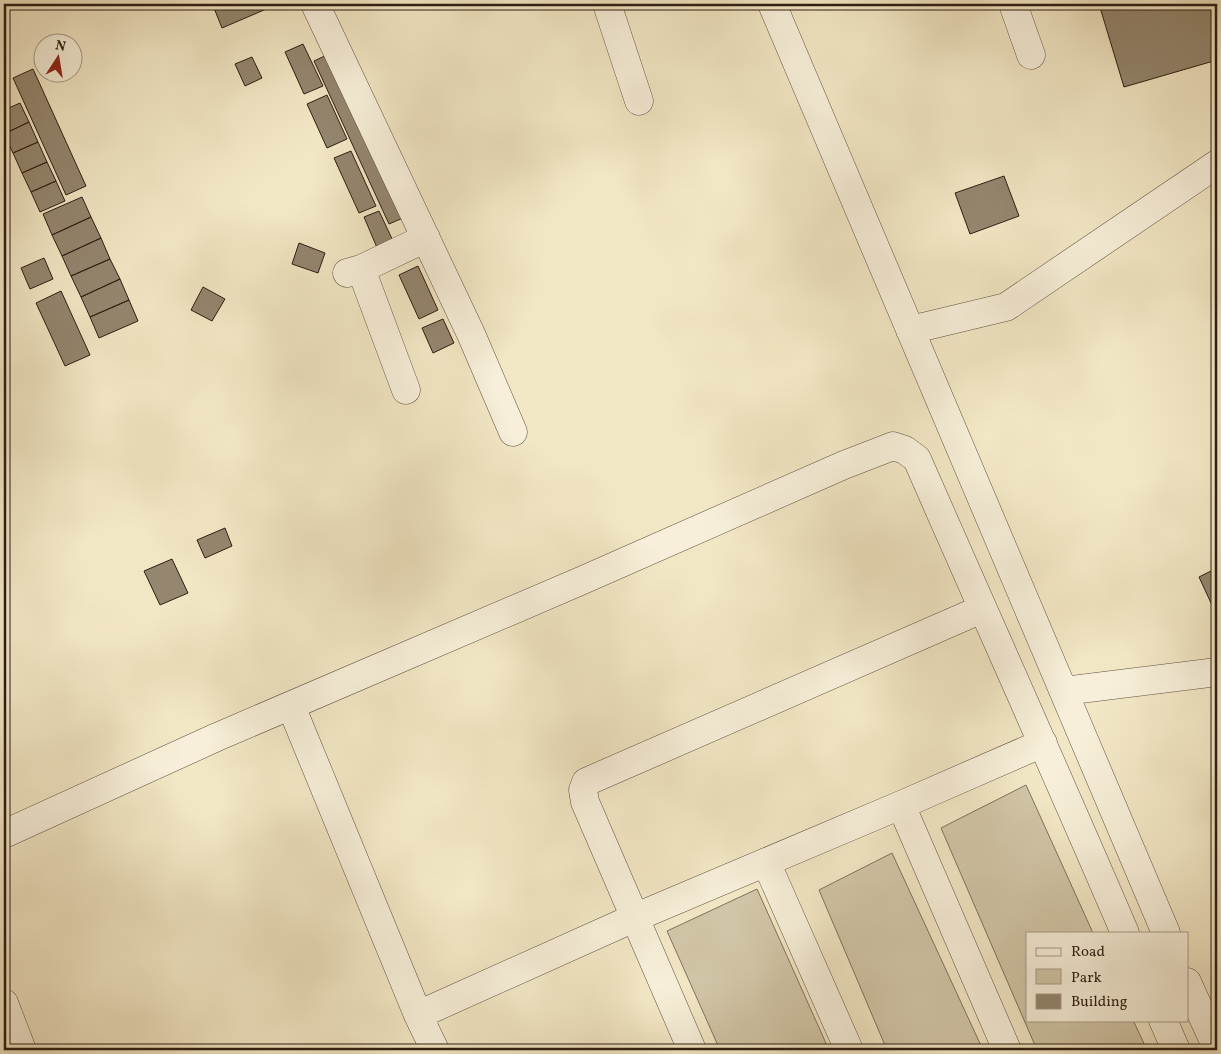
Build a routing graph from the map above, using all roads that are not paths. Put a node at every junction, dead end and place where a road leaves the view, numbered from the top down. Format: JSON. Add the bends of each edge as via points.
{"nodes":[{"id":1,"x":315,"y":4,"type":"edge"},
{"id":2,"x":607,"y":4,"type":"edge"},
{"id":3,"x":772,"y":4,"type":"edge"},
{"id":4,"x":1014,"y":4,"type":"edge"},
{"id":5,"x":1031,"y":55,"type":"dead end"},
{"id":6,"x":639,"y":101,"type":"dead end"},
{"id":7,"x":1217,"y":164,"type":"edge"},
{"id":8,"x":426,"y":238,"type":"junction"},
{"id":9,"x":910,"y":330,"type":"junction"},
{"id":10,"x":406,"y":390,"type":"dead end"},
{"id":11,"x":514,"y":432,"type":"dead end"},
{"id":12,"x":982,"y":609,"type":"junction"},
{"id":13,"x":1217,"y":672,"type":"edge"},
{"id":14,"x":1064,"y":691,"type":"junction"},
{"id":15,"x":290,"y":706,"type":"junction"},
{"id":16,"x":1043,"y":743,"type":"junction"},
{"id":17,"x":901,"y":805,"type":"junction"},
{"id":18,"x":4,"y":834,"type":"edge"},
{"id":19,"x":766,"y":862,"type":"junction"},
{"id":20,"x":634,"y":918,"type":"junction"},
{"id":21,"x":1125,"y":932,"type":"edge"},
{"id":22,"x":1166,"y":932,"type":"edge"},
{"id":23,"x":1188,"y":984,"type":"edge"},
{"id":24,"x":4,"y":1003,"type":"edge"},
{"id":25,"x":418,"y":1015,"type":"junction"},
{"id":26,"x":1164,"y":1022,"type":"edge"},
{"id":27,"x":1217,"y":1048,"type":"edge"},
{"id":28,"x":22,"y":1050,"type":"edge"},
{"id":29,"x":435,"y":1050,"type":"edge"},
{"id":30,"x":692,"y":1050,"type":"edge"},
{"id":31,"x":849,"y":1050,"type":"edge"},
{"id":32,"x":1007,"y":1050,"type":"edge"},
{"id":33,"x":1176,"y":1050,"type":"edge"}],
"edges":[{"from":1,"to":8,"type":"street"},
{"from":2,"to":6,"type":"street"},
{"from":3,"to":9,"type":"street"},
{"from":4,"to":5,"type":"street"},
{"from":7,"to":9,"type":"street","via":[[1006,307]]},
{"from":8,"to":10,"type":"street","via":[[354,271]]},
{"from":8,"to":11,"type":"street"},
{"from":9,"to":14,"type":"street"},
{"from":12,"to":15,"type":"street","via":[[917,459],[893,446]]},
{"from":12,"to":16,"type":"street"},
{"from":12,"to":20,"type":"street","via":[[586,782],[584,802]]},
{"from":13,"to":14,"type":"street"},
{"from":14,"to":22,"type":"street"},
{"from":15,"to":18,"type":"street"},
{"from":15,"to":25,"type":"street"},
{"from":16,"to":17,"type":"street"},
{"from":16,"to":21,"type":"street"},
{"from":17,"to":19,"type":"street"},
{"from":17,"to":32,"type":"street"},
{"from":19,"to":20,"type":"street"},
{"from":19,"to":31,"type":"street"},
{"from":20,"to":25,"type":"street"},
{"from":20,"to":30,"type":"street"},
{"from":23,"to":27,"type":"street"},
{"from":24,"to":28,"type":"street"},
{"from":25,"to":29,"type":"street"},
{"from":26,"to":33,"type":"street"}]}
